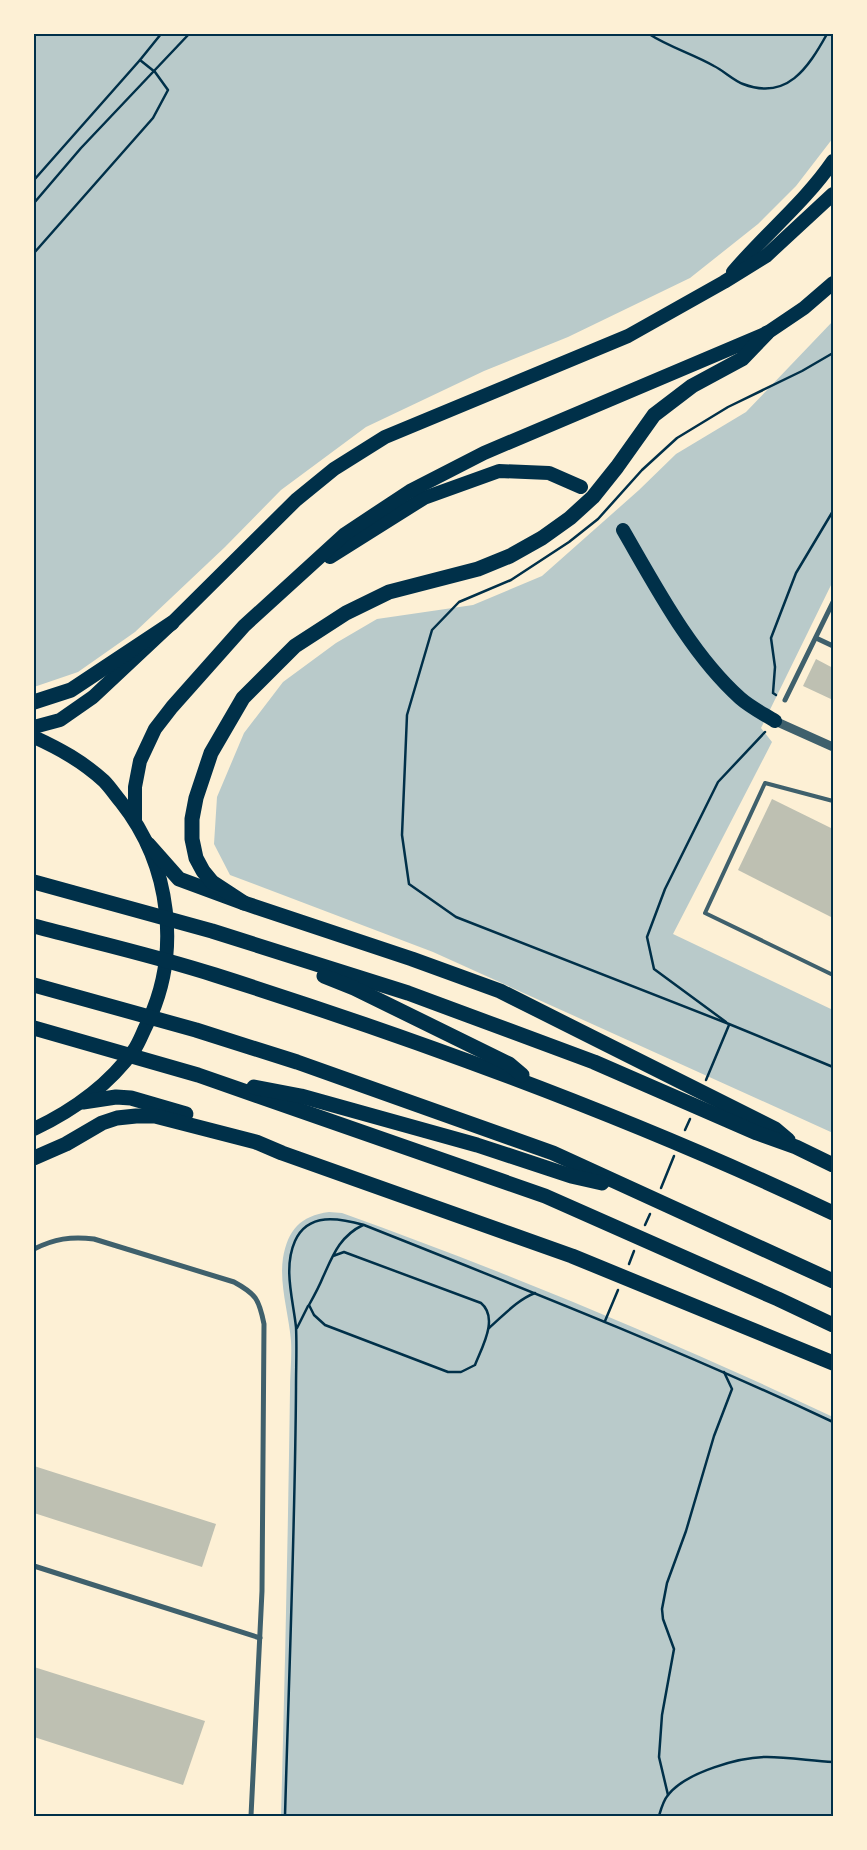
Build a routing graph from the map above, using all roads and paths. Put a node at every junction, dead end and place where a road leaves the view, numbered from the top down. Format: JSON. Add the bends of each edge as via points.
{"nodes":[{"id":1,"x":161,"y":34,"type":"edge"},
{"id":2,"x":190,"y":34,"type":"edge"},
{"id":3,"x":649,"y":34,"type":"edge"},
{"id":4,"x":827,"y":34,"type":"edge"},
{"id":5,"x":140,"y":60,"type":"junction"},
{"id":6,"x":155,"y":72,"type":"junction"},
{"id":7,"x":833,"y":161,"type":"edge"},
{"id":8,"x":34,"y":180,"type":"edge"},
{"id":9,"x":833,"y":194,"type":"edge"},
{"id":10,"x":34,"y":203,"type":"edge"},
{"id":11,"x":34,"y":253,"type":"edge"},
{"id":12,"x":724,"y":282,"type":"junction"},
{"id":13,"x":833,"y":283,"type":"edge"},
{"id":14,"x":766,"y":334,"type":"junction"},
{"id":15,"x":833,"y":353,"type":"edge"},
{"id":16,"x":581,"y":486,"type":"dead end"},
{"id":17,"x":833,"y":511,"type":"edge"},
{"id":18,"x":623,"y":530,"type":"dead end"},
{"id":19,"x":306,"y":571,"type":"junction"},
{"id":20,"x":833,"y":602,"type":"edge"},
{"id":21,"x":172,"y":623,"type":"junction"},
{"id":22,"x":816,"y":638,"type":"junction"},
{"id":23,"x":833,"y":646,"type":"edge"},
{"id":24,"x":785,"y":700,"type":"joint"},
{"id":25,"x":34,"y":702,"type":"edge"},
{"id":26,"x":775,"y":721,"type":"junction"},
{"id":27,"x":34,"y":727,"type":"edge"},
{"id":28,"x":34,"y":737,"type":"edge"},
{"id":29,"x":833,"y":747,"type":"edge"},
{"id":30,"x":833,"y":801,"type":"edge"},
{"id":31,"x":135,"y":820,"type":"junction"},
{"id":32,"x":148,"y":844,"type":"junction"},
{"id":33,"x":34,"y":882,"type":"edge"},
{"id":34,"x":244,"y":903,"type":"junction"},
{"id":35,"x":34,"y":926,"type":"edge"},
{"id":36,"x":212,"y":931,"type":"junction"},
{"id":37,"x":833,"y":975,"type":"edge"},
{"id":38,"x":34,"y":985,"type":"edge"},
{"id":39,"x":729,"y":1024,"type":"junction"},
{"id":40,"x":34,"y":1028,"type":"edge"},
{"id":41,"x":833,"y":1068,"type":"edge"},
{"id":42,"x":198,"y":1075,"type":"junction"},
{"id":43,"x":533,"y":1084,"type":"junction"},
{"id":44,"x":703,"y":1087,"type":"dead end"},
{"id":45,"x":82,"y":1102,"type":"junction"},
{"id":46,"x":692,"y":1114,"type":"dead end"},
{"id":47,"x":34,"y":1129,"type":"edge"},
{"id":48,"x":684,"y":1132,"type":"dead end"},
{"id":49,"x":256,"y":1142,"type":"junction"},
{"id":50,"x":796,"y":1147,"type":"junction"},
{"id":51,"x":677,"y":1150,"type":"dead end"},
{"id":52,"x":34,"y":1158,"type":"edge"},
{"id":53,"x":833,"y":1165,"type":"edge"},
{"id":54,"x":633,"y":1190,"type":"junction"},
{"id":55,"x":658,"y":1195,"type":"dead end"},
{"id":56,"x":650,"y":1213,"type":"dead end"},
{"id":57,"x":833,"y":1213,"type":"edge"},
{"id":58,"x":364,"y":1224,"type":"junction"},
{"id":59,"x":643,"y":1231,"type":"dead end"},
{"id":60,"x":635,"y":1249,"type":"dead end"},
{"id":61,"x":34,"y":1250,"type":"edge"},
{"id":62,"x":333,"y":1256,"type":"junction"},
{"id":63,"x":628,"y":1267,"type":"dead end"},
{"id":64,"x":833,"y":1281,"type":"edge"},
{"id":65,"x":620,"y":1285,"type":"dead end"},
{"id":66,"x":535,"y":1293,"type":"junction"},
{"id":67,"x":308,"y":1305,"type":"junction"},
{"id":68,"x":605,"y":1321,"type":"junction"},
{"id":69,"x":833,"y":1326,"type":"edge"},
{"id":70,"x":489,"y":1328,"type":"junction"},
{"id":71,"x":296,"y":1329,"type":"junction"},
{"id":72,"x":833,"y":1363,"type":"edge"},
{"id":73,"x":724,"y":1372,"type":"junction"},
{"id":74,"x":833,"y":1422,"type":"edge"},
{"id":75,"x":34,"y":1566,"type":"edge"},
{"id":76,"x":260,"y":1638,"type":"junction"},
{"id":77,"x":833,"y":1762,"type":"edge"},
{"id":78,"x":668,"y":1795,"type":"junction"},
{"id":79,"x":251,"y":1816,"type":"edge"},
{"id":80,"x":285,"y":1816,"type":"edge"},
{"id":81,"x":659,"y":1816,"type":"edge"}],
"edges":[{"from":1,"to":5,"type":"path"},
{"from":2,"to":6,"type":"path"},
{"from":3,"to":4,"type":"path","via":[[714,66],[742,84],[765,90],[790,82],[812,60]]},
{"from":5,"to":6,"type":"path"},
{"from":5,"to":8,"type":"path"},
{"from":6,"to":10,"type":"path","via":[[81,148]]},
{"from":6,"to":11,"type":"path","via":[[168,90],[153,118]]},
{"from":7,"to":12,"type":"highway","via":[[818,182]]},
{"from":9,"to":12,"type":"highway","via":[[766,256]]},
{"from":12,"to":21,"type":"highway","via":[[628,336],[385,437],[334,469],[296,500]]},
{"from":13,"to":14,"type":"highway"},
{"from":14,"to":19,"type":"highway","via":[[484,452],[410,491],[345,534]]},
{"from":14,"to":34,"type":"highway","via":[[742,359],[692,386],[654,415],[593,497],[542,538],[478,569],[389,592],[346,613],[295,646],[243,698],[211,753],[196,798],[192,839],[203,871],[212,882]]},
{"from":15,"to":39,"type":"path","via":[[728,407],[676,438],[598,519],[569,542],[511,580],[459,602],[432,630],[407,715],[402,835],[409,884],[456,916]]},
{"from":16,"to":19,"type":"highway","via":[[549,473],[499,471],[424,498]]},
{"from":17,"to":24,"type":"path","via":[[796,573],[771,638],[775,667],[773,693]]},
{"from":18,"to":26,"type":"highway","via":[[669,609],[708,664],[741,699]]},
{"from":19,"to":31,"type":"highway","via":[[244,626],[155,729],[140,761],[135,787]]},
{"from":20,"to":22,"type":"street"},
{"from":21,"to":25,"type":"highway","via":[[71,690]]},
{"from":21,"to":27,"type":"highway","via":[[94,697],[60,720]]},
{"from":22,"to":23,"type":"street"},
{"from":22,"to":24,"type":"street"},
{"from":26,"to":29,"type":"street"},
{"from":26,"to":39,"type":"path","via":[[718,782],[665,889],[647,937],[654,969]]},
{"from":28,"to":31,"type":"highway","via":[[66,752],[104,782]]},
{"from":30,"to":37,"type":"lane","via":[[765,784],[705,913]]},
{"from":31,"to":32,"type":"highway"},
{"from":32,"to":34,"type":"highway","via":[[179,879]]},
{"from":32,"to":45,"type":"highway","via":[[163,887],[168,938],[164,976],[154,1009],[134,1049],[102,1086]]},
{"from":33,"to":36,"type":"highway"},
{"from":34,"to":50,"type":"highway","via":[[500,991],[775,1129]]},
{"from":35,"to":43,"type":"highway","via":[[213,975]]},
{"from":36,"to":43,"type":"highway","via":[[354,988],[509,1064]]},
{"from":36,"to":50,"type":"highway","via":[[418,996],[594,1062]]},
{"from":38,"to":54,"type":"highway","via":[[297,1062],[553,1154]]},
{"from":39,"to":41,"type":"path"},
{"from":39,"to":44,"type":"path"},
{"from":40,"to":42,"type":"highway"},
{"from":42,"to":54,"type":"highway","via":[[301,1096],[477,1145],[571,1176]]},
{"from":42,"to":69,"type":"highway","via":[[545,1196]]},
{"from":43,"to":57,"type":"highway","via":[[664,1136]]},
{"from":45,"to":47,"type":"highway"},
{"from":45,"to":49,"type":"highway","via":[[131,1098],[190,1116]]},
{"from":46,"to":48,"type":"path"},
{"from":49,"to":52,"type":"highway","via":[[155,1116],[136,1116],[102,1123]]},
{"from":49,"to":72,"type":"highway","via":[[572,1256]]},
{"from":50,"to":53,"type":"highway"},
{"from":51,"to":55,"type":"path"},
{"from":54,"to":64,"type":"highway"},
{"from":56,"to":59,"type":"path"},
{"from":58,"to":62,"type":"path","via":[[344,1238]]},
{"from":58,"to":66,"type":"path"},
{"from":58,"to":71,"type":"path","via":[[328,1218],[303,1228],[289,1264]]},
{"from":60,"to":63,"type":"path"},
{"from":61,"to":76,"type":"street","via":[[59,1239],[94,1239],[234,1282],[249,1291],[260,1304],[264,1324]]},
{"from":62,"to":67,"type":"path"},
{"from":62,"to":70,"type":"path","via":[[344,1252],[481,1303],[488,1312]]},
{"from":65,"to":68,"type":"path"},
{"from":66,"to":68,"type":"path"},
{"from":66,"to":70,"type":"path","via":[[517,1302]]},
{"from":67,"to":70,"type":"path","via":[[324,1325],[448,1372],[467,1371],[475,1365]]},
{"from":67,"to":71,"type":"path"},
{"from":68,"to":73,"type":"path"},
{"from":71,"to":80,"type":"path","via":[[292,1640]]},
{"from":73,"to":74,"type":"path"},
{"from":73,"to":78,"type":"path","via":[[732,1389],[666,1583],[662,1609],[674,1649],[662,1715],[659,1757]]},
{"from":75,"to":76,"type":"street"},
{"from":76,"to":79,"type":"street"},
{"from":77,"to":78,"type":"path","via":[[768,1757],[744,1759],[690,1778]]},
{"from":78,"to":81,"type":"path"}]}
